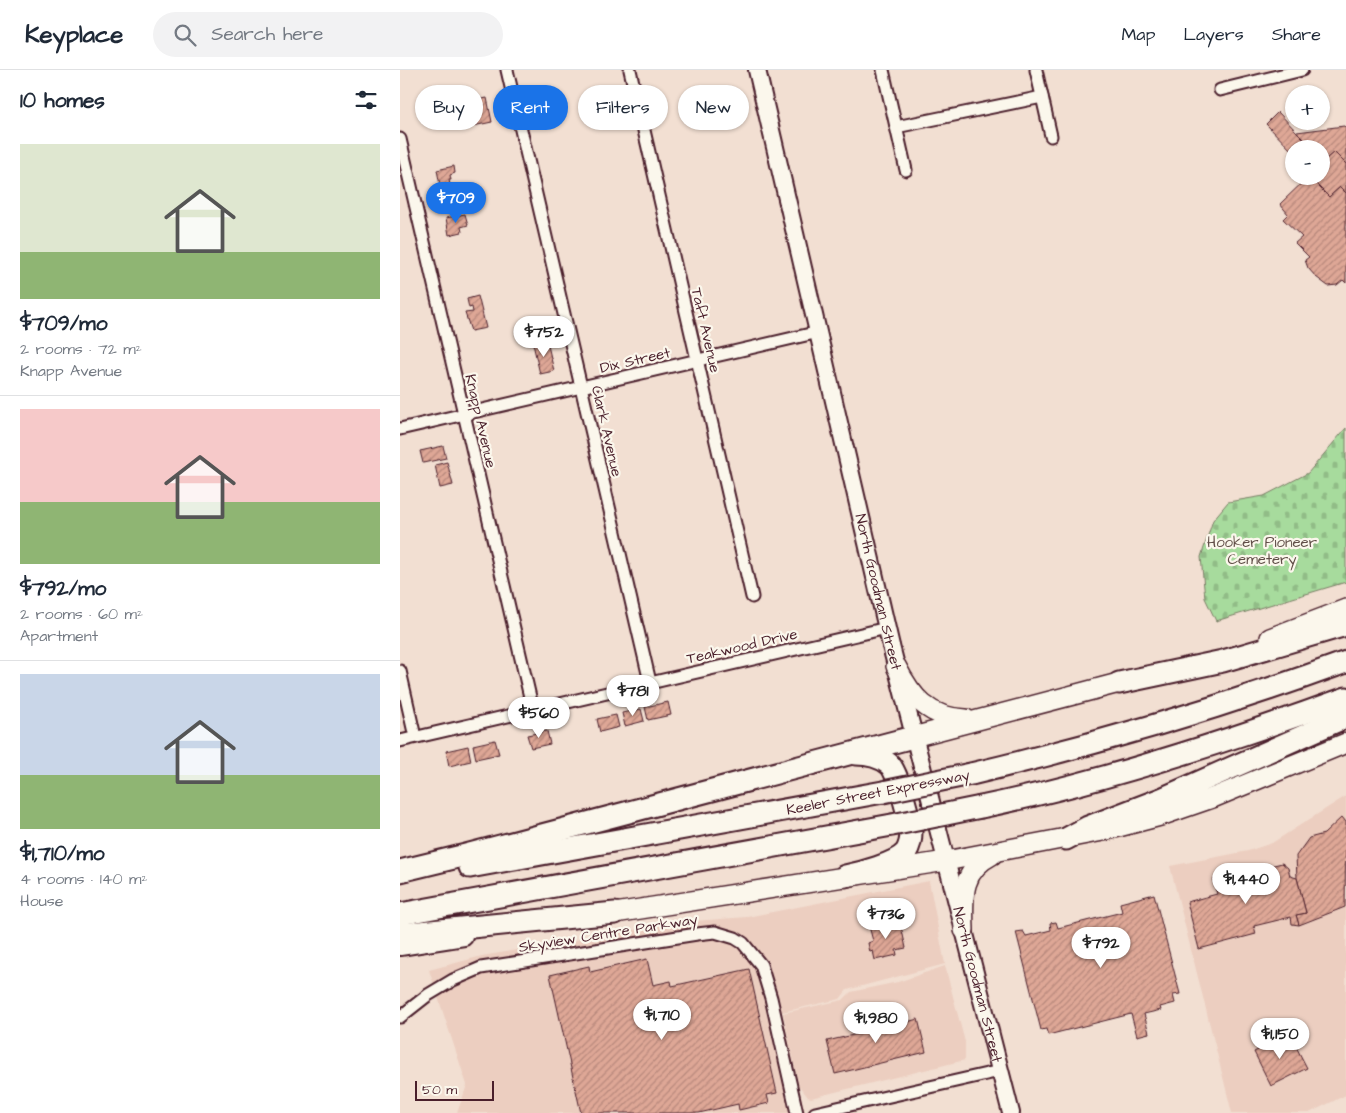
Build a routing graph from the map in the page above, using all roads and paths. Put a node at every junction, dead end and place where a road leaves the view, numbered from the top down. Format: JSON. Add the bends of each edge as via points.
{"nodes":[{"id":1,"x":507,"y":70,"type":"edge"},
{"id":2,"x":630,"y":70,"type":"edge"},
{"id":3,"x":757,"y":70,"type":"edge"},
{"id":4,"x":883,"y":70,"type":"edge"},
{"id":5,"x":1036,"y":70,"type":"edge"},
{"id":6,"x":1302,"y":70,"type":"edge"},
{"id":7,"x":1220,"y":90,"type":"dead end"},
{"id":8,"x":1042,"y":97,"type":"junction"},
{"id":9,"x":896,"y":127,"type":"junction"},
{"id":10,"x":1051,"y":136,"type":"dead end"},
{"id":11,"x":400,"y":140,"type":"edge"},
{"id":12,"x":906,"y":170,"type":"dead end"},
{"id":13,"x":818,"y":332,"type":"junction"},
{"id":14,"x":698,"y":360,"type":"junction"},
{"id":15,"x":581,"y":388,"type":"junction"},
{"id":16,"x":464,"y":415,"type":"junction"},
{"id":17,"x":400,"y":430,"type":"edge"},
{"id":18,"x":752,"y":597,"type":"dead end"},
{"id":19,"x":1346,"y":609,"type":"edge"},
{"id":20,"x":1346,"y":625,"type":"edge"},
{"id":21,"x":886,"y":628,"type":"junction"},
{"id":22,"x":1346,"y":662,"type":"edge"},
{"id":23,"x":896,"y":666,"type":"junction"},
{"id":24,"x":400,"y":671,"type":"edge"},
{"id":25,"x":650,"y":682,"type":"junction"},
{"id":26,"x":1119,"y":683,"type":"junction"},
{"id":27,"x":1346,"y":698,"type":"edge"},
{"id":28,"x":533,"y":710,"type":"junction"},
{"id":29,"x":1346,"y":717,"type":"edge"},
{"id":30,"x":984,"y":718,"type":"junction"},
{"id":31,"x":415,"y":737,"type":"junction"},
{"id":32,"x":914,"y":737,"type":"junction"},
{"id":33,"x":400,"y":740,"type":"edge"},
{"id":34,"x":1346,"y":743,"type":"edge"},
{"id":35,"x":843,"y":755,"type":"junction"},
{"id":36,"x":1066,"y":839,"type":"junction"},
{"id":37,"x":1006,"y":850,"type":"junction"},
{"id":38,"x":946,"y":861,"type":"junction"},
{"id":39,"x":400,"y":871,"type":"edge"},
{"id":40,"x":845,"y":876,"type":"junction"},
{"id":41,"x":400,"y":880,"type":"edge"},
{"id":42,"x":615,"y":913,"type":"joint"},
{"id":43,"x":400,"y":914,"type":"edge"},
{"id":44,"x":964,"y":930,"type":"junction"},
{"id":45,"x":404,"y":944,"type":"edge"},
{"id":46,"x":400,"y":1017,"type":"edge"},
{"id":47,"x":1000,"y":1071,"type":"junction"},
{"id":48,"x":797,"y":1113,"type":"edge"},
{"id":49,"x":815,"y":1113,"type":"edge"},
{"id":50,"x":1011,"y":1113,"type":"edge"}],
"edges":[{"from":1,"to":15,"type":"street","name":"Clark Avenue"},
{"from":2,"to":14,"type":"street","name":"Taft Avenue"},
{"from":3,"to":13,"type":"main road","name":"North Goodman Street"},
{"from":4,"to":9,"type":"street"},
{"from":5,"to":8,"type":"street"},
{"from":6,"to":7,"type":"street"},
{"from":8,"to":9,"type":"street"},
{"from":8,"to":10,"type":"street"},
{"from":9,"to":12,"type":"street"},
{"from":11,"to":16,"type":"street","name":"Knapp Avenue"},
{"from":13,"to":14,"type":"street","name":"Dix Street"},
{"from":13,"to":21,"type":"main road","name":"North Goodman Street"},
{"from":14,"to":15,"type":"street","name":"Dix Street"},
{"from":14,"to":18,"type":"street","name":"Taft Avenue"},
{"from":15,"to":16,"type":"street","name":"Dix Street"},
{"from":15,"to":25,"type":"street","name":"Clark Avenue"},
{"from":16,"to":17,"type":"street","name":"Dix Street"},
{"from":16,"to":28,"type":"street","name":"Knapp Avenue"},
{"from":19,"to":26,"type":"main road","via":[[1231,651]]},
{"from":20,"to":26,"type":"highway","via":[[1223,661]]},
{"from":21,"to":23,"type":"main road","name":"North Goodman Street"},
{"from":21,"to":25,"type":"street","name":"Teakwood Drive"},
{"from":22,"to":41,"type":"highway","name":"Keeler Street Expressway","bridge":true,"via":[[1162,723],[971,774]]},
{"from":23,"to":30,"type":"main road","via":[[915,696],[935,713],[951,718]]},
{"from":23,"to":32,"type":"main road","name":"North Goodman Street"},
{"from":24,"to":31,"type":"street"},
{"from":25,"to":28,"type":"street","name":"Teakwood Drive"},
{"from":26,"to":30,"type":"main road"},
{"from":27,"to":43,"type":"highway","bridge":true,"via":[[1144,765],[981,807]]},
{"from":28,"to":31,"type":"street","name":"Teakwood Drive"},
{"from":29,"to":36,"type":"highway"},
{"from":30,"to":32,"type":"main road"},
{"from":31,"to":33,"type":"street","name":"Teakwood Drive"},
{"from":32,"to":35,"type":"highway"},
{"from":32,"to":38,"type":"main road","name":"North Goodman Street"},
{"from":34,"to":36,"type":"main road","via":[[1187,807]]},
{"from":35,"to":39,"type":"highway"},
{"from":35,"to":40,"type":"highway","via":[[872,755],[890,765],[898,780],[911,834],[908,848],[902,856]]},
{"from":36,"to":37,"type":"main road"},
{"from":37,"to":38,"type":"main road"},
{"from":37,"to":44,"type":"main road","via":[[981,861],[971,872],[965,895]]},
{"from":38,"to":40,"type":"main road"},
{"from":38,"to":44,"type":"main road","name":"North Goodman Street"},
{"from":40,"to":42,"type":"main road"},
{"from":42,"to":45,"type":"highway"},
{"from":44,"to":47,"type":"main road","name":"North Goodman Street"},
{"from":46,"to":48,"type":"street","name":"Skyview Centre Parkway","via":[[428,995],[481,968],[715,932],[743,943],[761,965]]},
{"from":47,"to":49,"type":"street"},
{"from":47,"to":50,"type":"main road","name":"North Goodman Street"}]}
